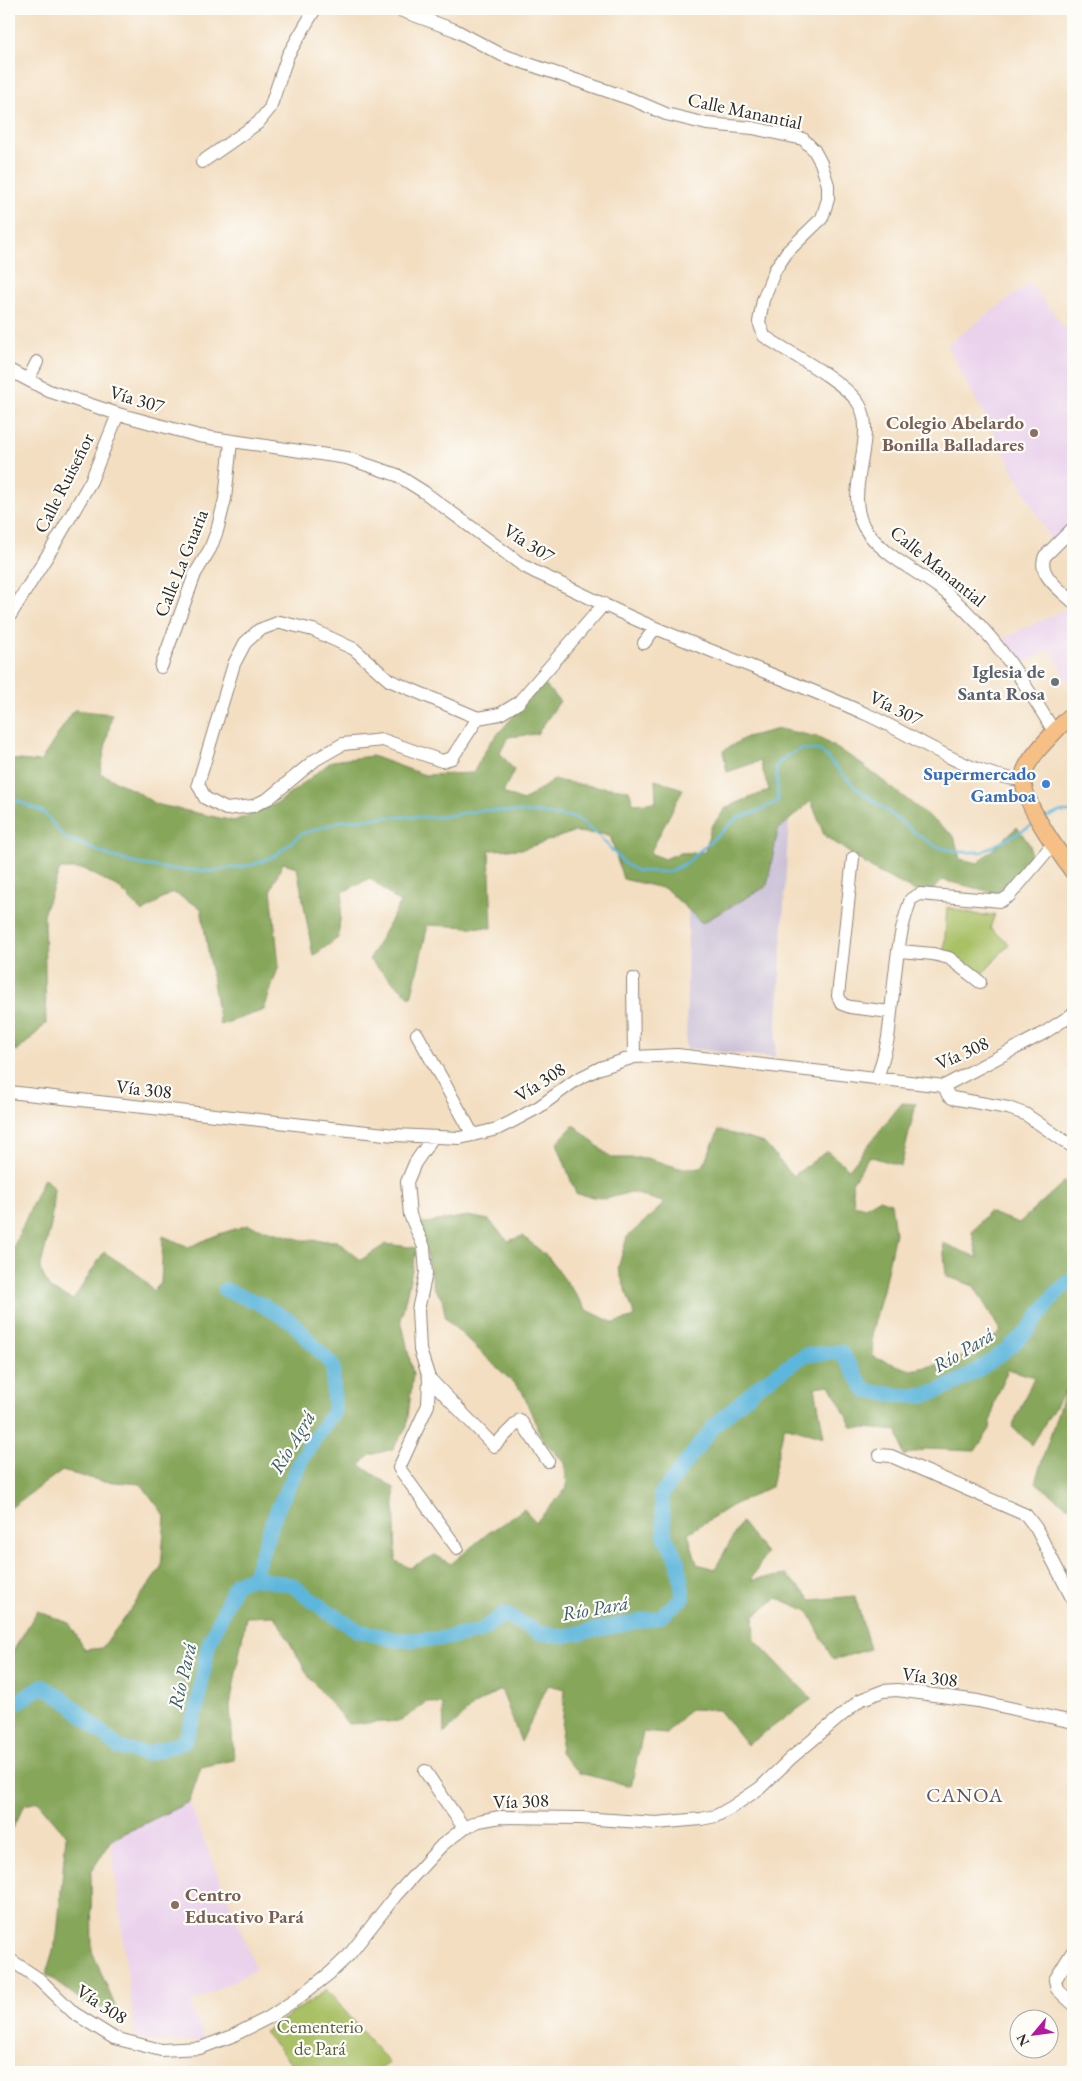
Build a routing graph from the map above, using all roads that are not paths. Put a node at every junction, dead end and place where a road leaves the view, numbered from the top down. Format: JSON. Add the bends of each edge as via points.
{"nodes":[{"id":1,"x":315,"y":9,"type":"edge"},
{"id":2,"x":400,"y":9,"type":"edge"},
{"id":3,"x":202,"y":162,"type":"dead end"},
{"id":4,"x":37,"y":362,"type":"dead end"},
{"id":5,"x":9,"y":370,"type":"edge"},
{"id":6,"x":28,"y":380,"type":"junction"},
{"id":7,"x":118,"y":414,"type":"junction"},
{"id":8,"x":231,"y":442,"type":"junction"},
{"id":9,"x":1073,"y":528,"type":"edge"},
{"id":10,"x":1073,"y":602,"type":"edge"},
{"id":11,"x":604,"y":604,"type":"junction"},
{"id":12,"x":9,"y":617,"type":"edge"},
{"id":13,"x":655,"y":628,"type":"junction"},
{"id":14,"x":644,"y":643,"type":"dead end"},
{"id":15,"x":161,"y":667,"type":"dead end"},
{"id":16,"x":478,"y":718,"type":"junction"},
{"id":17,"x":1066,"y":724,"type":"edge"},
{"id":18,"x":1023,"y":780,"type":"junction"},
{"id":19,"x":1053,"y":844,"type":"junction"},
{"id":20,"x":853,"y":858,"type":"dead end"},
{"id":21,"x":1073,"y":872,"type":"edge"},
{"id":22,"x":900,"y":951,"type":"junction"},
{"id":23,"x":633,"y":980,"type":"dead end"},
{"id":24,"x":980,"y":982,"type":"dead end"},
{"id":25,"x":890,"y":1012,"type":"junction"},
{"id":26,"x":1073,"y":1014,"type":"edge"},
{"id":27,"x":417,"y":1034,"type":"dead end"},
{"id":28,"x":634,"y":1057,"type":"junction"},
{"id":29,"x":877,"y":1079,"type":"junction"},
{"id":30,"x":944,"y":1086,"type":"junction"},
{"id":31,"x":9,"y":1092,"type":"edge"},
{"id":32,"x":474,"y":1135,"type":"junction"},
{"id":33,"x":434,"y":1137,"type":"junction"},
{"id":34,"x":1073,"y":1147,"type":"edge"},
{"id":35,"x":429,"y":1378,"type":"junction"},
{"id":36,"x":880,"y":1454,"type":"dead end"},
{"id":37,"x":548,"y":1461,"type":"dead end"},
{"id":38,"x":457,"y":1548,"type":"dead end"},
{"id":39,"x":1073,"y":1600,"type":"edge"},
{"id":40,"x":1073,"y":1722,"type":"edge"},
{"id":41,"x":425,"y":1771,"type":"dead end"},
{"id":42,"x":464,"y":1828,"type":"junction"},
{"id":43,"x":1073,"y":1951,"type":"edge"},
{"id":44,"x":9,"y":1959,"type":"edge"},
{"id":45,"x":1073,"y":2004,"type":"edge"}],
"edges":[{"from":1,"to":3,"type":"street","via":[[288,55],[270,108],[258,123]]},
{"from":2,"to":17,"type":"street","name":"Calle Manantial","via":[[455,30],[502,55],[666,114],[803,139],[814,150],[825,174],[828,198],[822,218],[787,252],[775,270],[763,300],[760,329],[764,336],[843,387],[863,412],[865,428],[858,508],[868,532],[884,549],[931,582],[983,626],[1018,672]]},
{"from":4,"to":6,"type":"street"},
{"from":5,"to":6,"type":"street","name":"Vía 307"},
{"from":6,"to":7,"type":"street","name":"Vía 307","via":[[49,392]]},
{"from":7,"to":8,"type":"street","name":"Vía 307"},
{"from":7,"to":12,"type":"street","name":"Calle Ruiseñor","via":[[91,481]]},
{"from":8,"to":11,"type":"street","name":"Vía 307","via":[[346,458],[398,475],[522,565]]},
{"from":8,"to":15,"type":"street","name":"Calle La Guaria","via":[[225,499],[217,531],[195,574]]},
{"from":9,"to":10,"type":"street","via":[[1042,561],[1045,574]]},
{"from":11,"to":13,"type":"street","name":"Vía 307"},
{"from":11,"to":16,"type":"street","via":[[518,703],[500,714]]},
{"from":13,"to":14,"type":"street"},
{"from":13,"to":18,"type":"street","name":"Vía 307","via":[[860,711],[963,764],[991,775]]},
{"from":16,"to":16,"type":"street","via":[[452,758],[442,761],[383,740],[343,744],[314,760],[269,798],[253,806],[226,809],[205,798],[198,784],[245,643],[259,630],[280,622],[313,630],[354,649],[388,680]]},
{"from":17,"to":18,"type":"main road","via":[[1028,767]]},
{"from":18,"to":19,"type":"main road","via":[[1026,795]]},
{"from":19,"to":21,"type":"main road"},
{"from":19,"to":22,"type":"street","via":[[1010,896],[1001,901],[920,894],[911,899]]},
{"from":20,"to":25,"type":"street","via":[[838,996],[842,1004],[850,1007]]},
{"from":22,"to":24,"type":"street","via":[[949,958]]},
{"from":22,"to":25,"type":"street"},
{"from":23,"to":28,"type":"street"},
{"from":25,"to":29,"type":"street","via":[[888,1038]]},
{"from":26,"to":30,"type":"street","name":"Vía 308"},
{"from":27,"to":32,"type":"street"},
{"from":28,"to":29,"type":"street","name":"Vía 308","via":[[678,1056]]},
{"from":28,"to":32,"type":"street","name":"Vía 308","via":[[600,1068],[511,1122]]},
{"from":29,"to":30,"type":"street","name":"Vía 308"},
{"from":30,"to":34,"type":"street","via":[[952,1098],[1025,1114]]},
{"from":31,"to":33,"type":"street","name":"Vía 308"},
{"from":32,"to":33,"type":"street","name":"Vía 308"},
{"from":33,"to":35,"type":"street","via":[[415,1163],[407,1182],[410,1215],[424,1247],[426,1273],[418,1310],[420,1350]]},
{"from":35,"to":37,"type":"street","via":[[494,1446],[520,1420]]},
{"from":35,"to":38,"type":"street","via":[[428,1406],[399,1468]]},
{"from":36,"to":39,"type":"street","via":[[1026,1515]]},
{"from":40,"to":42,"type":"street","name":"Vía 308","via":[[978,1702],[897,1690],[883,1691],[860,1700],[760,1788],[716,1816],[656,1823],[500,1817]]},
{"from":41,"to":42,"type":"street"},
{"from":42,"to":44,"type":"street","name":"Vía 308","via":[[420,1866],[349,1956],[330,1973],[268,2018],[200,2048],[161,2050],[114,2038],[74,2013],[39,1979]]},
{"from":43,"to":45,"type":"street","via":[[1055,1980],[1057,1989]]}]}
